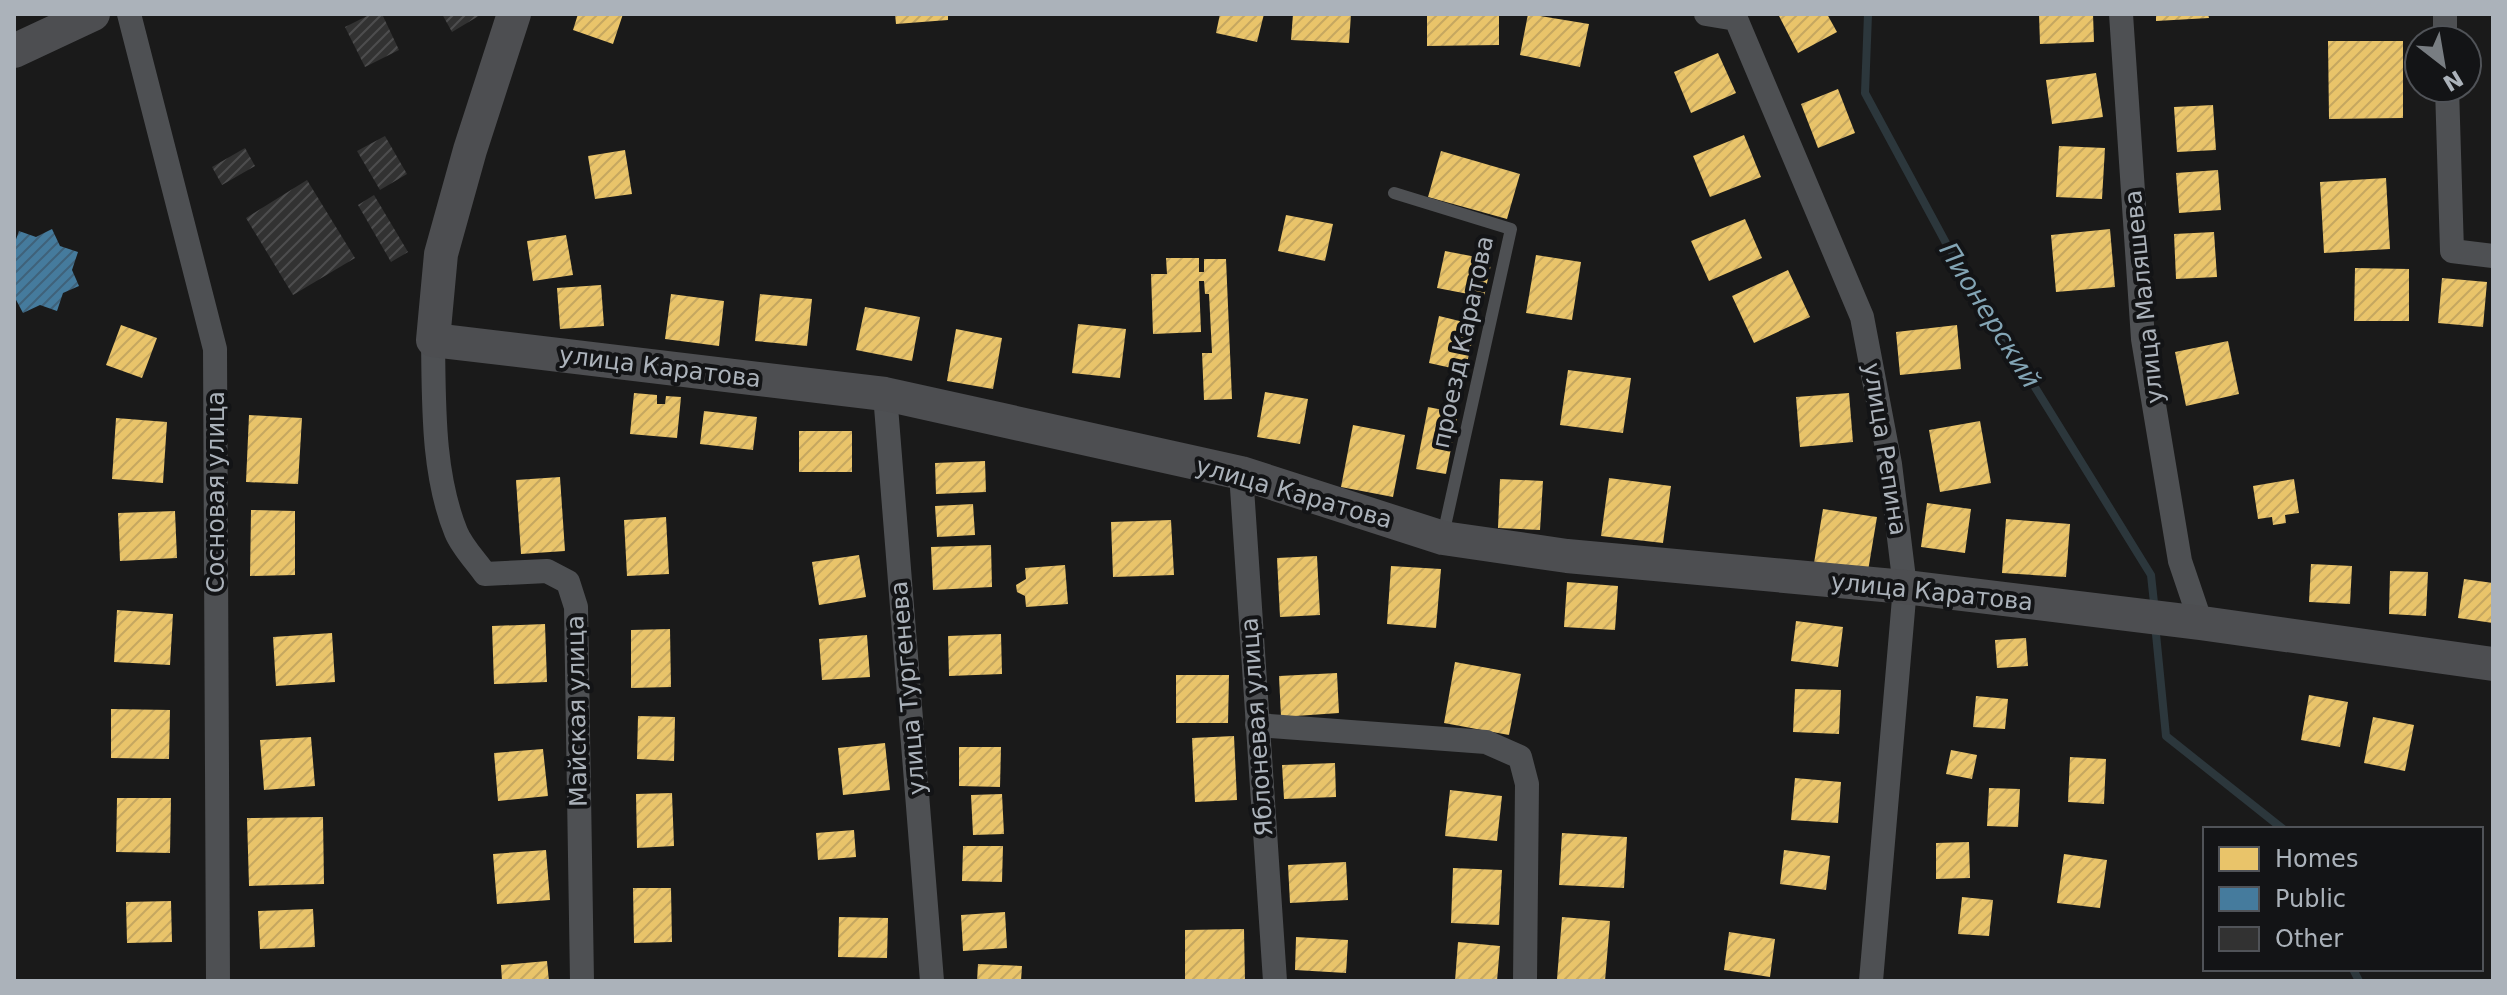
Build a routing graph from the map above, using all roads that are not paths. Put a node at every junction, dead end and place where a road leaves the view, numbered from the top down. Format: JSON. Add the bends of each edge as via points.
{"nodes":[{"id":1,"x":93,"y":14,"type":"edge"},
{"id":2,"x":129,"y":14,"type":"edge"},
{"id":3,"x":514,"y":14,"type":"edge"},
{"id":4,"x":1706,"y":14,"type":"edge"},
{"id":5,"x":2121,"y":14,"type":"edge"},
{"id":6,"x":14,"y":51,"type":"edge"},
{"id":7,"x":2447,"y":104,"type":"edge"},
{"id":8,"x":1394,"y":193,"type":"dead end"},
{"id":9,"x":2493,"y":256,"type":"edge"},
{"id":10,"x":433,"y":340,"type":"junction"},
{"id":11,"x":885,"y":394,"type":"junction"},
{"id":12,"x":1241,"y":473,"type":"junction"},
{"id":13,"x":1443,"y":538,"type":"junction"},
{"id":14,"x":1905,"y":587,"type":"junction"},
{"id":15,"x":2201,"y":623,"type":"junction"},
{"id":16,"x":2493,"y":664,"type":"edge"},
{"id":17,"x":1257,"y":725,"type":"junction"},
{"id":18,"x":218,"y":981,"type":"edge"},
{"id":19,"x":582,"y":981,"type":"edge"},
{"id":20,"x":932,"y":981,"type":"edge"},
{"id":21,"x":1275,"y":981,"type":"edge"},
{"id":22,"x":1525,"y":981,"type":"edge"},
{"id":23,"x":1871,"y":981,"type":"edge"}],
"edges":[{"from":1,"to":6,"type":"street"},
{"from":2,"to":18,"type":"street","name":"Сосновая улица","via":[[215,349]]},
{"from":3,"to":10,"type":"street","via":[[441,254]]},
{"from":4,"to":14,"type":"street","name":"улица Репина","via":[[1736,19],[1862,317],[1890,464]]},
{"from":5,"to":15,"type":"street","name":"улица Маляшева","via":[[2143,339],[2180,561]]},
{"from":7,"to":9,"type":"street","via":[[2452,251]]},
{"from":8,"to":13,"type":"lane","name":"проезд Каратова","via":[[1511,229]]},
{"from":10,"to":11,"type":"street","name":"улица Каратова"},
{"from":10,"to":19,"type":"street","name":"Майская улица","via":[[434,410],[444,486],[457,534],[485,574],[547,571],[568,582],[576,607]]},
{"from":11,"to":12,"type":"street","name":"улица Каратова"},
{"from":11,"to":20,"type":"street","name":"улица Тургенева"},
{"from":12,"to":13,"type":"street","name":"улица Каратова"},
{"from":12,"to":17,"type":"street","name":"Яблоневая улица"},
{"from":13,"to":14,"type":"street","name":"улица Каратова","via":[[1567,556]]},
{"from":14,"to":15,"type":"street","name":"улица Каратова"},
{"from":14,"to":23,"type":"street","name":"улица Репина"},
{"from":15,"to":16,"type":"street","name":"улица Каратова"},
{"from":17,"to":21,"type":"street","name":"Яблоневая улица"},
{"from":17,"to":22,"type":"street","via":[[1486,742],[1520,757],[1527,784]]}]}
